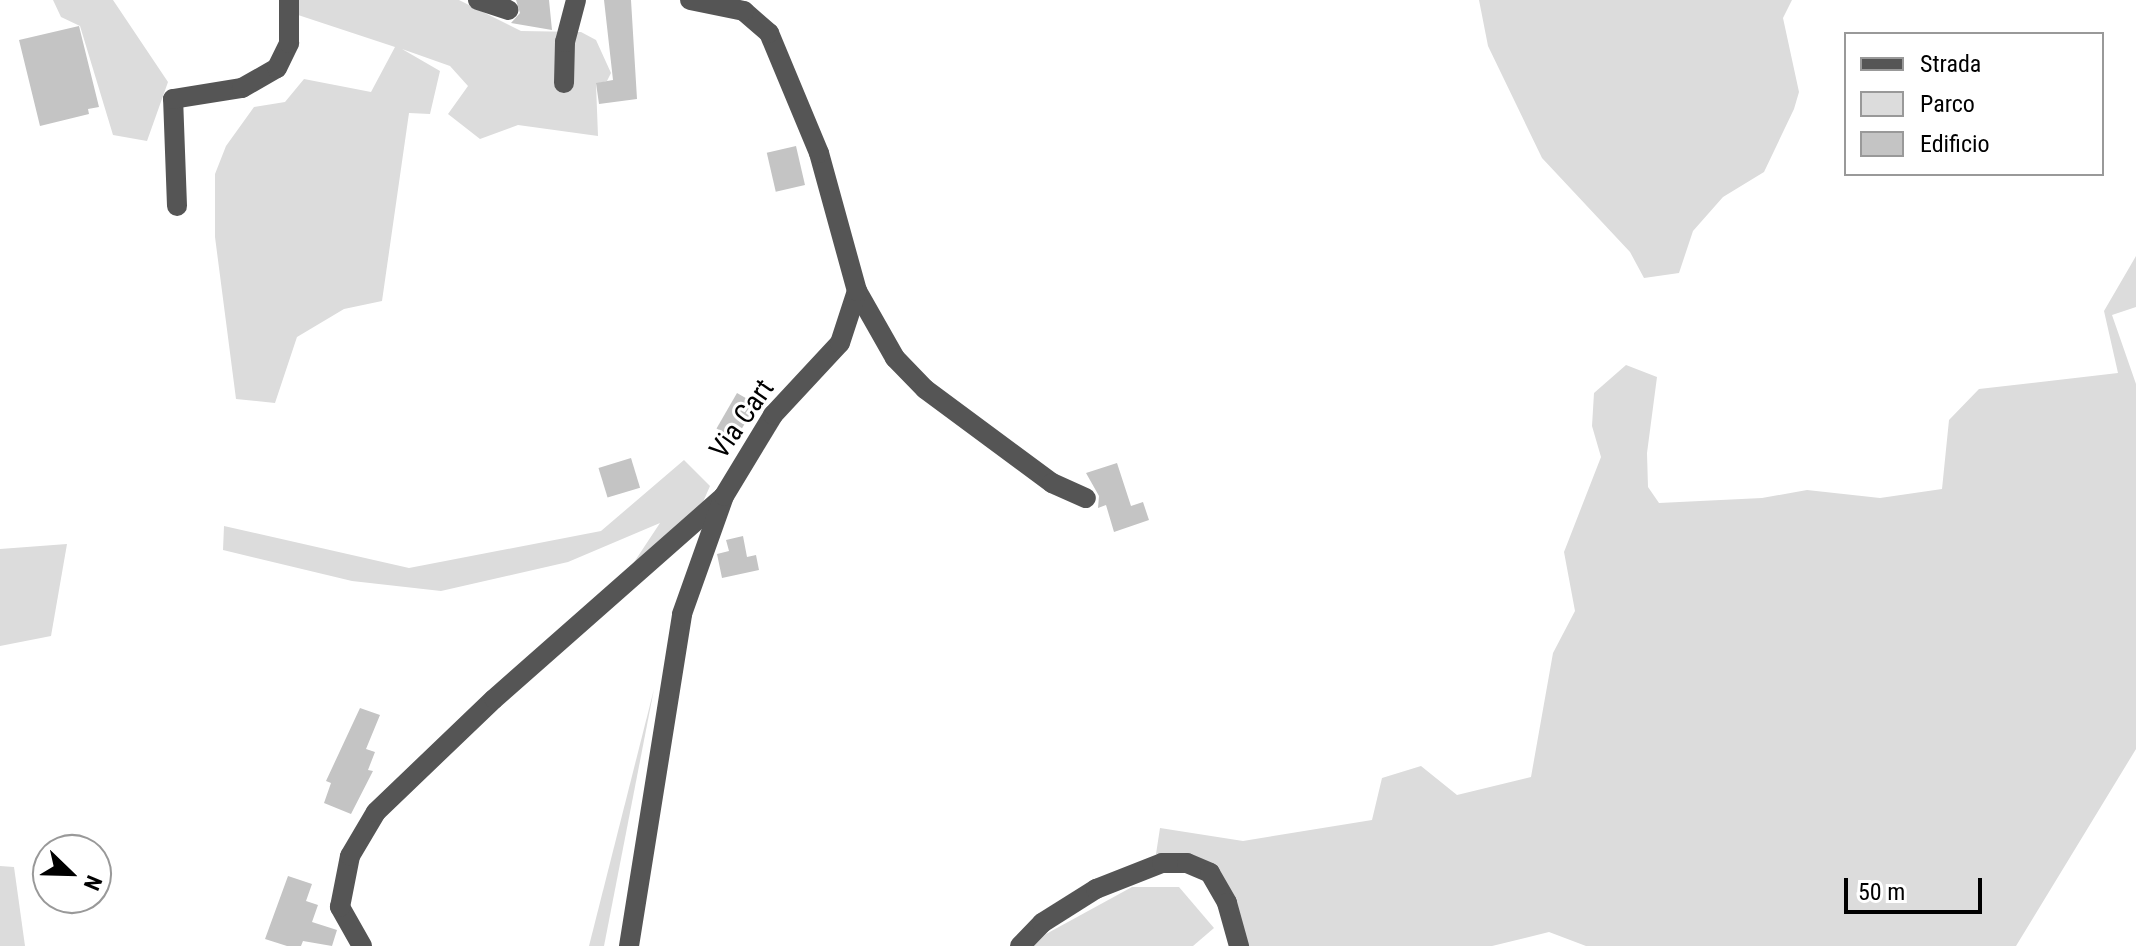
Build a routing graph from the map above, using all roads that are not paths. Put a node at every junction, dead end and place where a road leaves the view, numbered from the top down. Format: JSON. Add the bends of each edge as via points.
{"nodes":[{"id":1,"x":289,"y":0,"type":"edge"},
{"id":2,"x":478,"y":0,"type":"edge"},
{"id":3,"x":576,"y":0,"type":"edge"},
{"id":4,"x":690,"y":0,"type":"edge"},
{"id":5,"x":745,"y":6,"type":"edge"},
{"id":6,"x":508,"y":10,"type":"dead end"},
{"id":7,"x":564,"y":83,"type":"dead end"},
{"id":8,"x":177,"y":206,"type":"dead end"},
{"id":9,"x":857,"y":291,"type":"junction"},
{"id":10,"x":724,"y":496,"type":"junction"},
{"id":11,"x":1086,"y":498,"type":"dead end"},
{"id":12,"x":362,"y":946,"type":"edge"},
{"id":13,"x":629,"y":946,"type":"edge"},
{"id":14,"x":1020,"y":946,"type":"edge"},
{"id":15,"x":1239,"y":946,"type":"edge"}],
"edges":[{"from":1,"to":8,"type":"street","via":[[289,43],[277,68],[242,88],[173,99]]},
{"from":2,"to":6,"type":"street"},
{"from":3,"to":7,"type":"street","via":[[565,42]]},
{"from":4,"to":5,"type":"street"},
{"from":5,"to":9,"type":"street","via":[[769,33],[819,153]]},
{"from":9,"to":10,"type":"street","name":"Via Cart","via":[[840,343],[773,415]]},
{"from":9,"to":11,"type":"street","via":[[888,347],[925,389],[1052,483]]},
{"from":10,"to":12,"type":"street","via":[[494,699],[376,812],[350,856],[340,907]]},
{"from":10,"to":13,"type":"street","name":"Via Cart","via":[[682,614]]},
{"from":14,"to":15,"type":"street","via":[[1042,923],[1096,889],[1162,863],[1187,863],[1210,873],[1227,903]]}]}
